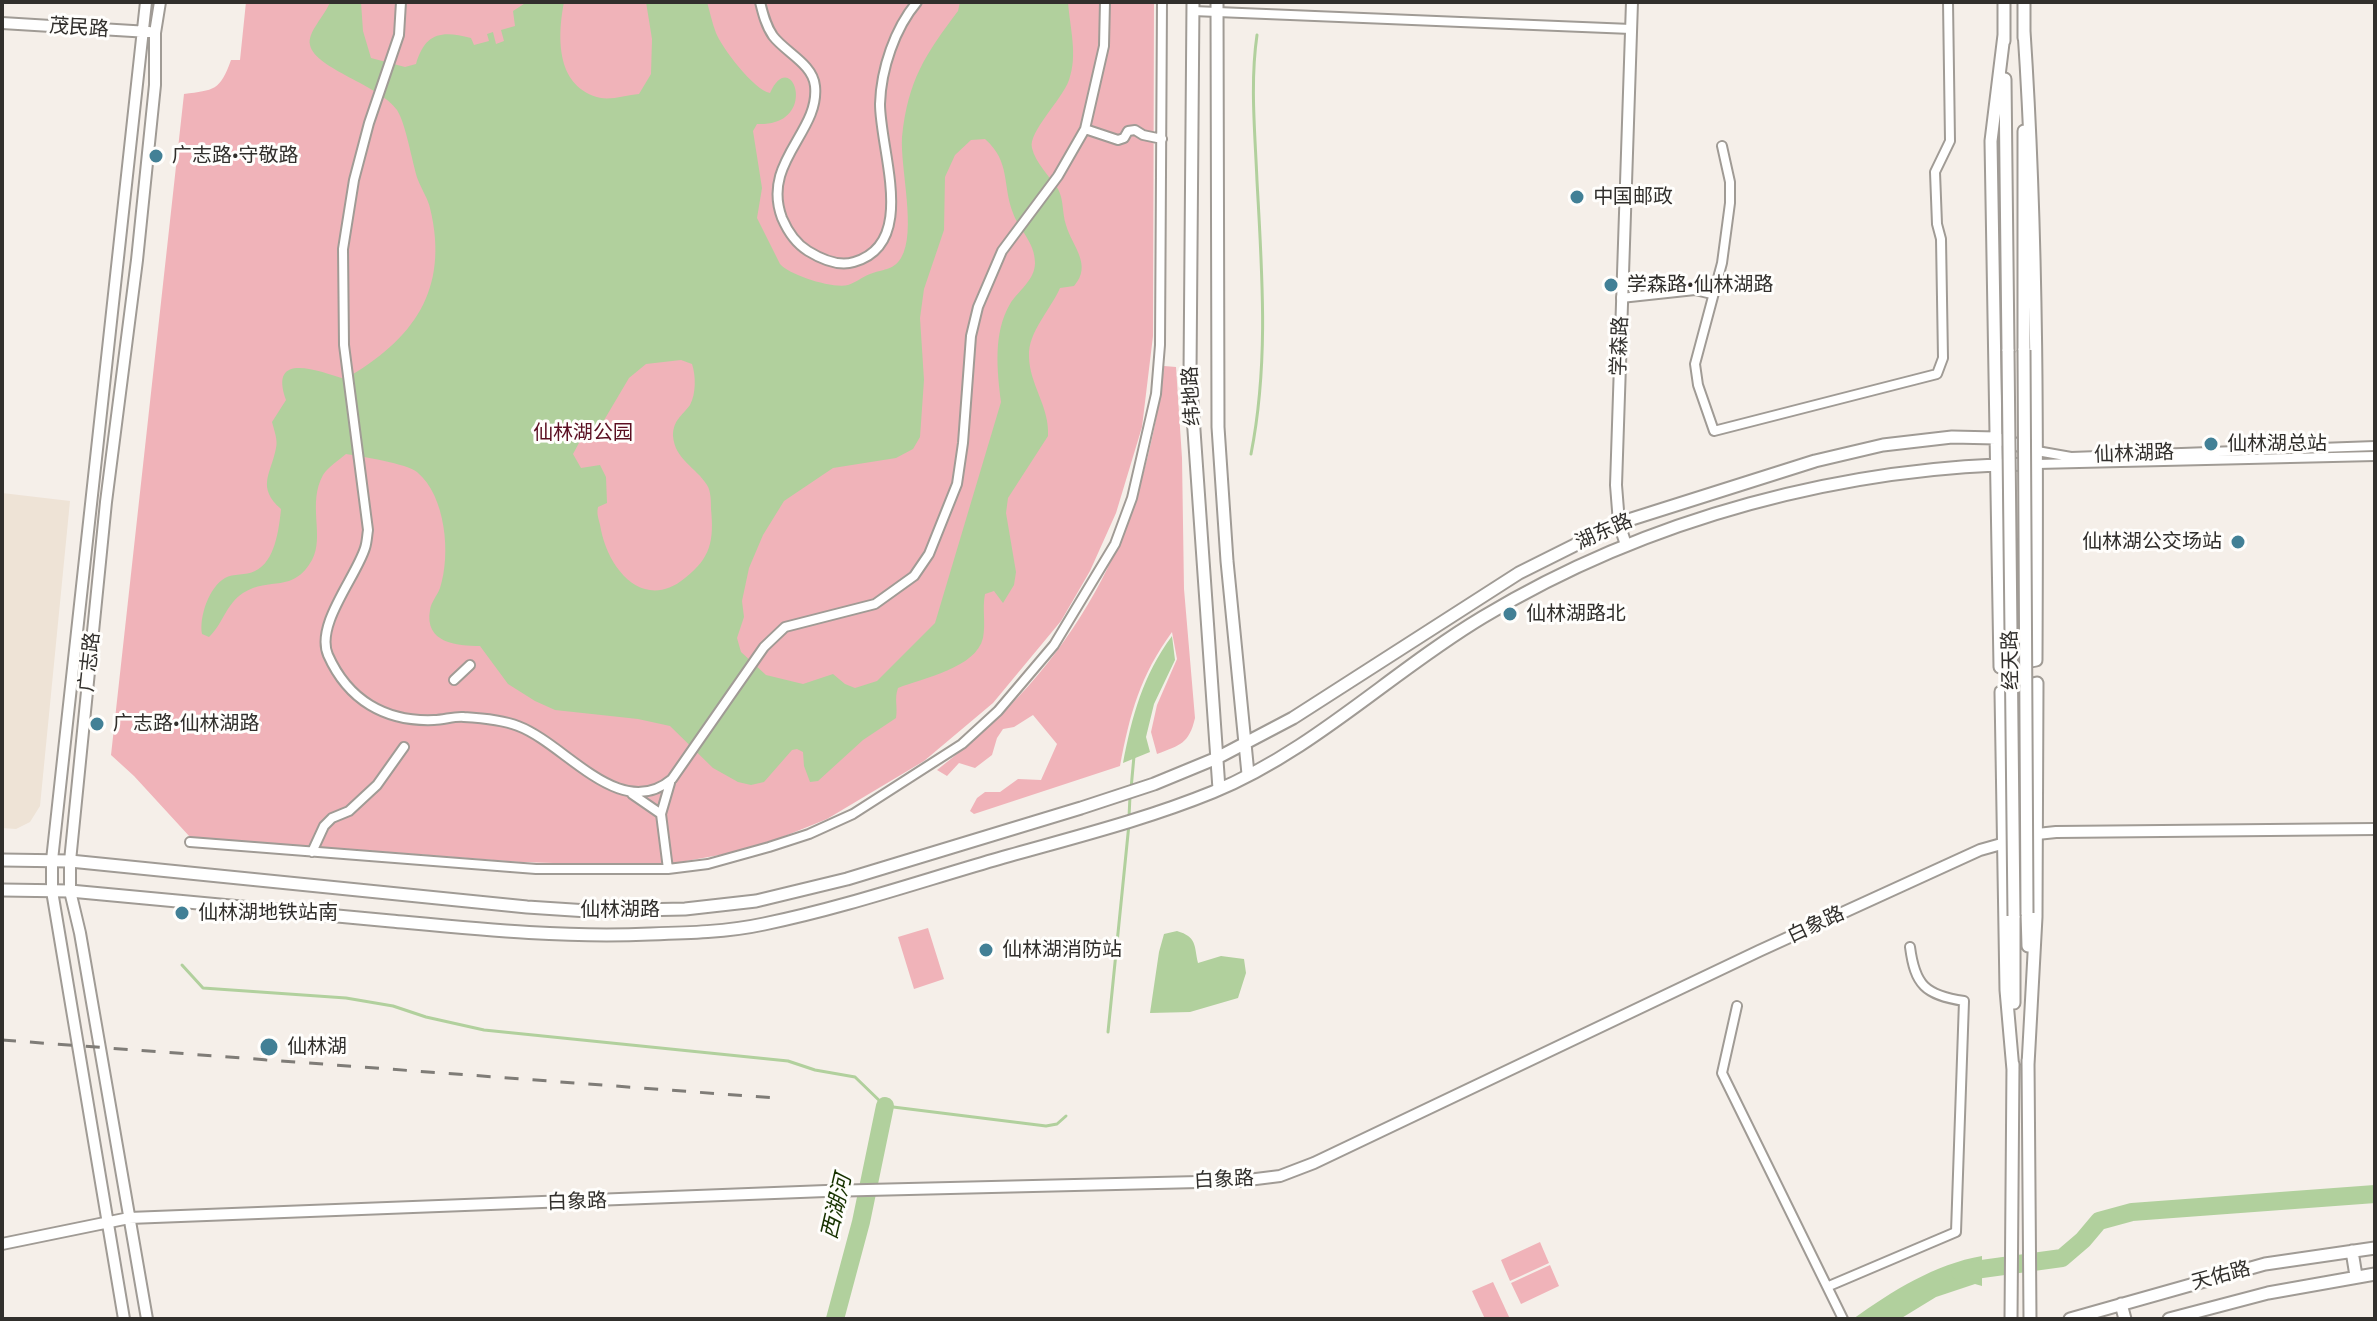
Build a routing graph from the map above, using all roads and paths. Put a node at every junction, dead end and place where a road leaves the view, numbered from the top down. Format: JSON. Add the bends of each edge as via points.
{"nodes":[{"id":1,"x":146,"y":2,"type":"edge"},
{"id":2,"x":160,"y":2,"type":"edge"},
{"id":3,"x":401,"y":2,"type":"edge"},
{"id":4,"x":760,"y":2,"type":"edge"},
{"id":5,"x":917,"y":2,"type":"edge"},
{"id":6,"x":1105,"y":2,"type":"edge"},
{"id":7,"x":1162,"y":2,"type":"edge"},
{"id":8,"x":1632,"y":2,"type":"edge"},
{"id":9,"x":1948,"y":2,"type":"edge"},
{"id":10,"x":2004,"y":2,"type":"edge"},
{"id":11,"x":2024,"y":2,"type":"edge"},
{"id":12,"x":1217,"y":6,"type":"edge"},
{"id":13,"x":1193,"y":7,"type":"edge"},
{"id":14,"x":2,"y":23,"type":"edge"},
{"id":15,"x":1631,"y":29,"type":"junction"},
{"id":16,"x":2024,"y":31,"type":"junction"},
{"id":17,"x":143,"y":32,"type":"junction"},
{"id":18,"x":155,"y":33,"type":"junction"},
{"id":19,"x":2004,"y":35,"type":"junction"},
{"id":20,"x":1085,"y":129,"type":"junction"},
{"id":21,"x":1162,"y":139,"type":"junction"},
{"id":22,"x":1722,"y":146,"type":"dead end"},
{"id":23,"x":1712,"y":294,"type":"junction"},
{"id":24,"x":1621,"y":298,"type":"junction"},
{"id":25,"x":1996,"y":438,"type":"junction"},
{"id":26,"x":2375,"y":446,"type":"edge"},
{"id":27,"x":2375,"y":456,"type":"edge"},
{"id":28,"x":2037,"y":458,"type":"junction"},
{"id":29,"x":1997,"y":464,"type":"junction"},
{"id":30,"x":1619,"y":523,"type":"junction"},
{"id":31,"x":1626,"y":545,"type":"junction"},
{"id":32,"x":2017,"y":663,"type":"junction"},
{"id":33,"x":470,"y":665,"type":"dead end"},
{"id":34,"x":454,"y":680,"type":"dead end"},
{"id":35,"x":2018,"y":688,"type":"junction"},
{"id":36,"x":1246,"y":744,"type":"junction"},
{"id":37,"x":404,"y":747,"type":"dead end"},
{"id":38,"x":1217,"y":758,"type":"junction"},
{"id":39,"x":1248,"y":774,"type":"junction"},
{"id":40,"x":672,"y":779,"type":"junction"},
{"id":41,"x":1219,"y":789,"type":"junction"},
{"id":42,"x":627,"y":792,"type":"junction"},
{"id":43,"x":661,"y":814,"type":"junction"},
{"id":44,"x":2375,"y":829,"type":"edge"},
{"id":45,"x":2037,"y":834,"type":"junction"},
{"id":46,"x":190,"y":842,"type":"dead end"},
{"id":47,"x":2003,"y":842,"type":"junction"},
{"id":48,"x":312,"y":852,"type":"junction"},
{"id":49,"x":2,"y":860,"type":"edge"},
{"id":50,"x":52,"y":860,"type":"junction"},
{"id":51,"x":70,"y":861,"type":"junction"},
{"id":52,"x":668,"y":869,"type":"junction"},
{"id":53,"x":2,"y":890,"type":"edge"},
{"id":54,"x":52,"y":891,"type":"junction"},
{"id":55,"x":70,"y":891,"type":"junction"},
{"id":56,"x":648,"y":911,"type":"junction"},
{"id":57,"x":647,"y":934,"type":"junction"},
{"id":58,"x":1910,"y":947,"type":"dead end"},
{"id":59,"x":87,"y":977,"type":"junction"},
{"id":60,"x":65,"y":979,"type":"junction"},
{"id":61,"x":1737,"y":1006,"type":"dead end"},
{"id":62,"x":2028,"y":1065,"type":"junction"},
{"id":63,"x":2013,"y":1070,"type":"junction"},
{"id":64,"x":129,"y":1218,"type":"junction"},
{"id":65,"x":107,"y":1221,"type":"junction"},
{"id":66,"x":2,"y":1244,"type":"edge"},
{"id":67,"x":2375,"y":1248,"type":"edge"},
{"id":68,"x":2352,"y":1251,"type":"junction"},
{"id":69,"x":2375,"y":1274,"type":"edge"},
{"id":70,"x":2356,"y":1276,"type":"junction"},
{"id":71,"x":1829,"y":1286,"type":"junction"},
{"id":72,"x":2121,"y":1304,"type":"junction"},
{"id":73,"x":1841,"y":1314,"type":"edge"},
{"id":74,"x":124,"y":1319,"type":"edge"},
{"id":75,"x":147,"y":1319,"type":"edge"},
{"id":76,"x":2011,"y":1319,"type":"edge"},
{"id":77,"x":2030,"y":1319,"type":"edge"},
{"id":78,"x":2070,"y":1319,"type":"edge"},
{"id":79,"x":2125,"y":1319,"type":"edge"},
{"id":80,"x":2169,"y":1319,"type":"edge"}],
"edges":[{"from":1,"to":17,"type":"street","name":"广志路"},
{"from":2,"to":18,"type":"street","name":"广志路"},
{"from":3,"to":42,"type":"street","via":[[394,52],[354,180],[344,236],[347,368],[368,530],[325,647],[354,695],[390,714],[515,724]]},
{"from":4,"to":5,"type":"street","via":[[774,38],[808,69],[815,83],[808,117],[779,178],[778,205],[790,235],[802,247],[825,260],[849,264],[871,255],[888,232],[891,199],[882,86],[904,19]]},
{"from":6,"to":20,"type":"street","via":[[1104,46]]},
{"from":7,"to":21,"type":"street"},
{"from":8,"to":15,"type":"street","name":"学森路"},
{"from":9,"to":23,"type":"street","via":[[1950,141],[1935,172],[1943,358],[1937,374],[1714,431],[1695,364]]},
{"from":10,"to":19,"type":"main road","name":"经天路"},
{"from":11,"to":16,"type":"main road","name":"经天路"},
{"from":12,"to":13,"type":"street"},
{"from":12,"to":15,"type":"street"},
{"from":12,"to":36,"type":"main road","name":"纬地路","via":[[1218,427]]},
{"from":13,"to":38,"type":"main road","name":"纬地路","via":[[1190,373]]},
{"from":14,"to":17,"type":"street","name":"茂民路"},
{"from":15,"to":24,"type":"street","name":"学森路"},
{"from":16,"to":28,"type":"main road","via":[[2032,150]]},
{"from":16,"to":62,"type":"main road","name":"经天路","bridge":true},
{"from":17,"to":18,"type":"street","name":"茂民路"},
{"from":17,"to":50,"type":"street","name":"广志路"},
{"from":18,"to":51,"type":"street","name":"广志路","via":[[155,85]]},
{"from":19,"to":25,"type":"main road","via":[[1991,141]]},
{"from":19,"to":63,"type":"main road","name":"经天路","bridge":true},
{"from":20,"to":21,"type":"street","via":[[1118,140],[1135,130]]},
{"from":20,"to":40,"type":"street","via":[[997,262],[978,307],[957,484],[929,554],[914,576],[875,604],[785,627],[764,647]]},
{"from":21,"to":52,"type":"street","via":[[1160,345],[1147,443],[1115,544],[1054,645],[962,744],[853,814],[769,847]]},
{"from":22,"to":23,"type":"street","via":[[1730,203]]},
{"from":23,"to":24,"type":"street","via":[[1695,290]]},
{"from":24,"to":30,"type":"street","name":"学森路"},
{"from":25,"to":28,"type":"main road","name":"湖东路"},
{"from":25,"to":29,"type":"main road"},
{"from":25,"to":30,"type":"main road","name":"湖东路","via":[[1883,445]]},
{"from":26,"to":28,"type":"street","name":"仙林湖路"},
{"from":27,"to":28,"type":"street","name":"仙林湖路"},
{"from":28,"to":29,"type":"main road","name":"湖东路"},
{"from":28,"to":32,"type":"main road","via":[[2036,660]]},
{"from":29,"to":31,"type":"main road","name":"湖东路","via":[[1879,475],[1742,507]]},
{"from":29,"to":32,"type":"main road","via":[[2000,667]]},
{"from":30,"to":31,"type":"street","name":"学森路"},
{"from":30,"to":36,"type":"main road","name":"湖东路","via":[[1519,573]]},
{"from":31,"to":39,"type":"main road","name":"湖东路","via":[[1480,618],[1328,728]]},
{"from":32,"to":35,"type":"main road"},
{"from":33,"to":34,"type":"street"},
{"from":35,"to":45,"type":"main road","via":[[2037,683]]},
{"from":35,"to":47,"type":"main road","via":[[2001,692]]},
{"from":36,"to":38,"type":"main road","name":"湖东路"},
{"from":36,"to":39,"type":"main road","name":"纬地路"},
{"from":37,"to":48,"type":"street","via":[[377,785],[324,826]]},
{"from":38,"to":41,"type":"main road","name":"纬地路"},
{"from":38,"to":56,"type":"main road","name":"仙林湖路","via":[[1154,784],[847,879],[756,901]]},
{"from":39,"to":41,"type":"main road","name":"湖东路"},
{"from":40,"to":42,"type":"street","via":[[652,791]]},
{"from":40,"to":43,"type":"street"},
{"from":41,"to":57,"type":"main road","name":"仙林湖路","via":[[1112,826],[761,925]]},
{"from":42,"to":43,"type":"street"},
{"from":43,"to":52,"type":"street"},
{"from":44,"to":45,"type":"street","name":"白象路"},
{"from":45,"to":47,"type":"street","name":"白象路"},
{"from":45,"to":62,"type":"main road"},
{"from":46,"to":48,"type":"street"},
{"from":47,"to":63,"type":"main road"},
{"from":47,"to":64,"type":"street","name":"白象路","via":[[1280,1176]]},
{"from":48,"to":52,"type":"street","via":[[536,869]]},
{"from":49,"to":50,"type":"main road","name":"仙林湖路"},
{"from":50,"to":51,"type":"main road","name":"仙林湖路"},
{"from":50,"to":54,"type":"street","name":"广志路"},
{"from":51,"to":55,"type":"street","name":"广志路"},
{"from":51,"to":56,"type":"main road","name":"仙林湖路","via":[[527,907]]},
{"from":53,"to":54,"type":"main road","name":"仙林湖路"},
{"from":54,"to":55,"type":"main road","name":"仙林湖路"},
{"from":54,"to":60,"type":"street","name":"广志路"},
{"from":55,"to":57,"type":"main road","name":"仙林湖路","via":[[552,934]]},
{"from":55,"to":59,"type":"street","name":"广志路"},
{"from":56,"to":57,"type":"main road"},
{"from":58,"to":71,"type":"street","via":[[1913,972],[1923,987],[1941,998],[1964,1001],[1956,1232]]},
{"from":59,"to":60,"type":"street","via":[[70,974]]},
{"from":59,"to":64,"type":"street","name":"广志路"},
{"from":60,"to":65,"type":"street","name":"广志路"},
{"from":61,"to":71,"type":"street","via":[[1722,1073]]},
{"from":62,"to":77,"type":"main road","name":"经天路"},
{"from":63,"to":76,"type":"main road","name":"经天路"},
{"from":64,"to":65,"type":"street","name":"白象路"},
{"from":64,"to":75,"type":"street","name":"广志路"},
{"from":65,"to":66,"type":"street","name":"白象路"},
{"from":65,"to":74,"type":"street","name":"广志路"},
{"from":67,"to":68,"type":"main road","name":"天佑路"},
{"from":68,"to":70,"type":"main road"},
{"from":68,"to":72,"type":"main road","name":"天佑路","via":[[2265,1264]]},
{"from":69,"to":70,"type":"main road","name":"天佑路"},
{"from":70,"to":80,"type":"main road","name":"天佑路"},
{"from":71,"to":73,"type":"street"},
{"from":72,"to":78,"type":"main road","name":"天佑路"},
{"from":72,"to":79,"type":"main road"}]}
